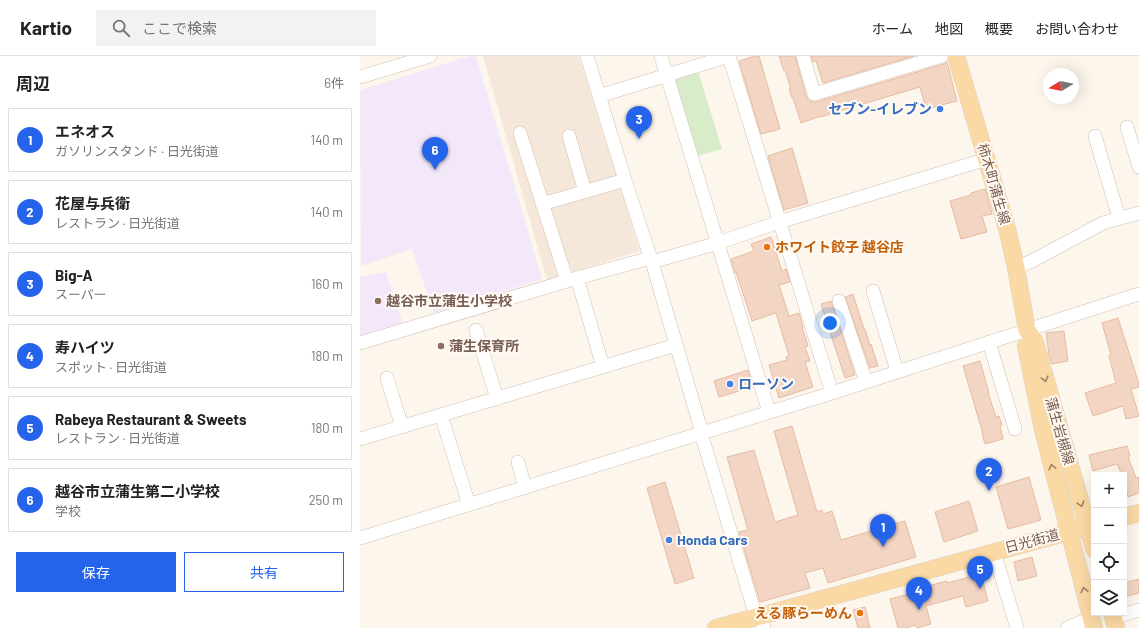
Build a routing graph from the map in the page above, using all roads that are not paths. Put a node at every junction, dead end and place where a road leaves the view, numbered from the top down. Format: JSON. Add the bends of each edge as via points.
{"nodes":[{"id":1,"x":430,"y":56,"type":"edge"},
{"id":2,"x":587,"y":56,"type":"edge"},
{"id":3,"x":661,"y":56,"type":"edge"},
{"id":4,"x":729,"y":56,"type":"edge"},
{"id":5,"x":803,"y":56,"type":"edge"},
{"id":6,"x":942,"y":56,"type":"edge"},
{"id":7,"x":956,"y":56,"type":"edge"},
{"id":8,"x":667,"y":76,"type":"junction"},
{"id":9,"x":360,"y":77,"type":"edge"},
{"id":10,"x":599,"y":96,"type":"junction"},
{"id":11,"x":1127,"y":127,"type":"dead end"},
{"id":12,"x":520,"y":133,"type":"dead end"},
{"id":13,"x":569,"y":136,"type":"dead end"},
{"id":14,"x":1095,"y":136,"type":"dead end"},
{"id":15,"x":986,"y":159,"type":"junction"},
{"id":16,"x":1139,"y":167,"type":"edge"},
{"id":17,"x":625,"y":180,"type":"junction"},
{"id":18,"x":585,"y":192,"type":"junction"},
{"id":19,"x":542,"y":204,"type":"junction"},
{"id":20,"x":1139,"y":213,"type":"edge"},
{"id":21,"x":1119,"y":218,"type":"junction"},
{"id":22,"x":780,"y":222,"type":"junction"},
{"id":23,"x":718,"y":243,"type":"junction"},
{"id":24,"x":651,"y":260,"type":"junction"},
{"id":25,"x":1016,"y":268,"type":"junction"},
{"id":26,"x":572,"y":279,"type":"junction"},
{"id":27,"x":873,"y":291,"type":"dead end"},
{"id":28,"x":1139,"y":294,"type":"edge"},
{"id":29,"x":839,"y":300,"type":"dead end"},
{"id":30,"x":1025,"y":322,"type":"junction"},
{"id":31,"x":476,"y":330,"type":"dead end"},
{"id":32,"x":989,"y":342,"type":"junction"},
{"id":33,"x":360,"y":343,"type":"edge"},
{"id":34,"x":676,"y":345,"type":"junction"},
{"id":35,"x":603,"y":367,"type":"junction"},
{"id":36,"x":898,"y":372,"type":"junction"},
{"id":37,"x":387,"y":378,"type":"dead end"},
{"id":38,"x":866,"y":382,"type":"junction"},
{"id":39,"x":832,"y":392,"type":"junction"},
{"id":40,"x":496,"y":399,"type":"junction"},
{"id":41,"x":769,"y":412,"type":"junction"},
{"id":42,"x":441,"y":415,"type":"junction"},
{"id":43,"x":402,"y":427,"type":"junction"},
{"id":44,"x":1015,"y":429,"type":"dead end"},
{"id":45,"x":702,"y":433,"type":"junction"},
{"id":46,"x":360,"y":440,"type":"edge"},
{"id":47,"x":518,"y":462,"type":"dead end"},
{"id":48,"x":525,"y":488,"type":"junction"},
{"id":49,"x":469,"y":505,"type":"junction"},
{"id":50,"x":1139,"y":513,"type":"edge"},
{"id":51,"x":1127,"y":516,"type":"edge"},
{"id":52,"x":1091,"y":526,"type":"edge"},
{"id":53,"x":1069,"y":532,"type":"junction"},
{"id":54,"x":360,"y":538,"type":"edge"},
{"id":55,"x":994,"y":552,"type":"junction"},
{"id":56,"x":1139,"y":610,"type":"edge"},
{"id":57,"x":760,"y":620,"type":"edge"},
{"id":58,"x":1114,"y":620,"type":"edge"},
{"id":59,"x":1093,"y":623,"type":"edge"},
{"id":60,"x":720,"y":627,"type":"edge"},
{"id":61,"x":1017,"y":628,"type":"edge"},
{"id":62,"x":1067,"y":628,"type":"edge"}],
"edges":[{"from":1,"to":9,"type":"street"},
{"from":2,"to":10,"type":"street"},
{"from":3,"to":8,"type":"street"},
{"from":4,"to":8,"type":"street"},
{"from":4,"to":22,"type":"street"},
{"from":5,"to":6,"type":"street","via":[[814,94]]},
{"from":7,"to":15,"type":"main road","name":"柿木町蒲生線"},
{"from":8,"to":10,"type":"street"},
{"from":8,"to":23,"type":"street"},
{"from":10,"to":17,"type":"street"},
{"from":11,"to":16,"type":"street"},
{"from":12,"to":19,"type":"street"},
{"from":13,"to":18,"type":"street"},
{"from":14,"to":21,"type":"street"},
{"from":15,"to":22,"type":"street"},
{"from":15,"to":25,"type":"main road","name":"柿木町蒲生線"},
{"from":17,"to":18,"type":"street"},
{"from":17,"to":24,"type":"street"},
{"from":18,"to":19,"type":"street"},
{"from":19,"to":26,"type":"street"},
{"from":20,"to":21,"type":"street"},
{"from":21,"to":25,"type":"street","via":[[1103,223]]},
{"from":22,"to":23,"type":"street"},
{"from":22,"to":39,"type":"street"},
{"from":23,"to":24,"type":"street"},
{"from":23,"to":41,"type":"street"},
{"from":24,"to":26,"type":"street"},
{"from":24,"to":34,"type":"street"},
{"from":25,"to":30,"type":"main road","name":"柿木町蒲生線"},
{"from":26,"to":33,"type":"street"},
{"from":26,"to":35,"type":"street"},
{"from":27,"to":36,"type":"street"},
{"from":28,"to":30,"type":"street"},
{"from":29,"to":38,"type":"street"},
{"from":30,"to":32,"type":"street"},
{"from":30,"to":52,"type":"main road","name":"蒲生岩槻線","one_way":true,"via":[[1035,342]]},
{"from":53,"to":30,"type":"main road","name":"柿木町蒲生線","one_way":true,"via":[[1043,430],[1026,346]]},
{"from":31,"to":40,"type":"street"},
{"from":32,"to":36,"type":"street"},
{"from":32,"to":44,"type":"street"},
{"from":34,"to":35,"type":"street"},
{"from":34,"to":45,"type":"street"},
{"from":35,"to":40,"type":"street"},
{"from":36,"to":38,"type":"street"},
{"from":37,"to":43,"type":"street"},
{"from":38,"to":39,"type":"street"},
{"from":39,"to":41,"type":"street"},
{"from":40,"to":42,"type":"street"},
{"from":41,"to":45,"type":"street"},
{"from":42,"to":43,"type":"street"},
{"from":42,"to":49,"type":"street"},
{"from":43,"to":46,"type":"street"},
{"from":45,"to":48,"type":"street"},
{"from":45,"to":57,"type":"street"},
{"from":47,"to":48,"type":"street"},
{"from":48,"to":49,"type":"street"},
{"from":49,"to":54,"type":"street"},
{"from":50,"to":51,"type":"main road"},
{"from":52,"to":53,"type":"main road","name":"日光街道"},
{"from":53,"to":55,"type":"main road","name":"日光街道"},
{"from":59,"to":53,"type":"main road","one_way":true},
{"from":55,"to":57,"type":"main road","name":"日光街道"},
{"from":55,"to":61,"type":"street"},
{"from":56,"to":58,"type":"street"},
{"from":57,"to":60,"type":"main road","name":"日光街道"},
{"from":59,"to":62,"type":"street"}]}
